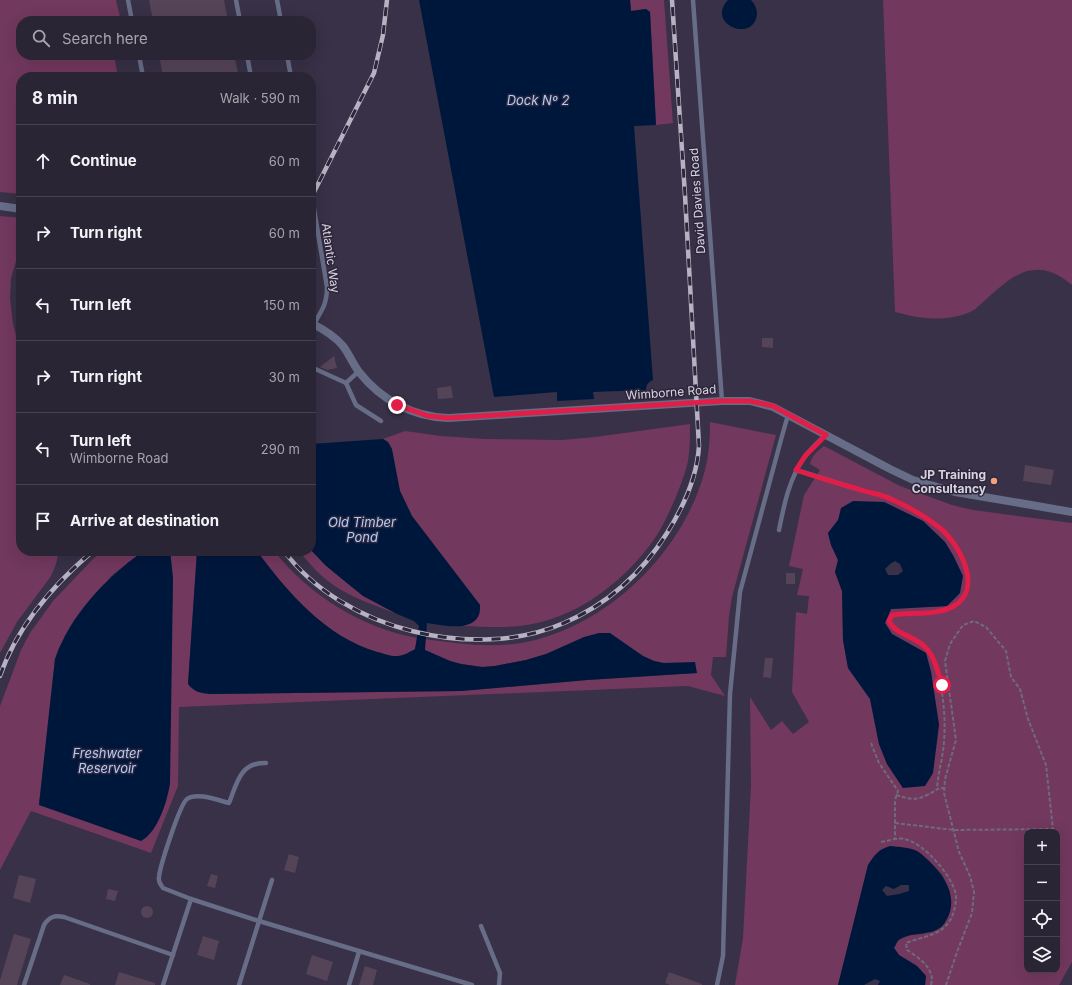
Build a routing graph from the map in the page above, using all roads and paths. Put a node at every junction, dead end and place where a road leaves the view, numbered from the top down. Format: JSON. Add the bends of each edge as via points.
{"nodes":[{"id":1,"x":128,"y":0,"type":"edge"},
{"id":2,"x":236,"y":0,"type":"edge"},
{"id":3,"x":277,"y":0,"type":"edge"},
{"id":4,"x":693,"y":0,"type":"edge"},
{"id":5,"x":131,"y":16,"type":"edge"},
{"id":6,"x":239,"y":16,"type":"edge"},
{"id":7,"x":280,"y":16,"type":"edge"},
{"id":8,"x":139,"y":60,"type":"edge"},
{"id":9,"x":248,"y":60,"type":"edge"},
{"id":10,"x":288,"y":60,"type":"edge"},
{"id":11,"x":141,"y":72,"type":"edge"},
{"id":12,"x":250,"y":72,"type":"edge"},
{"id":13,"x":291,"y":72,"type":"edge"},
{"id":14,"x":0,"y":206,"type":"edge"},
{"id":15,"x":16,"y":208,"type":"edge"},
{"id":16,"x":316,"y":221,"type":"edge"},
{"id":17,"x":316,"y":319,"type":"edge"},
{"id":18,"x":316,"y":326,"type":"edge"},
{"id":19,"x":316,"y":369,"type":"edge"},
{"id":20,"x":358,"y":371,"type":"junction"},
{"id":21,"x":346,"y":383,"type":"junction"},
{"id":22,"x":722,"y":401,"type":"junction"},
{"id":23,"x":788,"y":415,"type":"junction"},
{"id":24,"x":381,"y":420,"type":"dead end"},
{"id":25,"x":826,"y":435,"type":"junction"},
{"id":26,"x":796,"y":470,"type":"junction"},
{"id":27,"x":857,"y":489,"type":"joint"},
{"id":28,"x":1072,"y":512,"type":"edge"},
{"id":29,"x":779,"y":530,"type":"dead end"},
{"id":30,"x":871,"y":743,"type":"dead end"},
{"id":31,"x":266,"y":763,"type":"dead end"},
{"id":32,"x":937,"y":788,"type":"junction"},
{"id":33,"x":944,"y":788,"type":"junction"},
{"id":34,"x":896,"y":795,"type":"junction"},
{"id":35,"x":895,"y":823,"type":"junction"},
{"id":36,"x":954,"y":830,"type":"junction"},
{"id":37,"x":895,"y":839,"type":"junction"},
{"id":38,"x":881,"y":842,"type":"dead end"},
{"id":39,"x":272,"y":880,"type":"dead end"},
{"id":40,"x":191,"y":899,"type":"junction"},
{"id":41,"x":259,"y":921,"type":"junction"},
{"id":42,"x":481,"y":926,"type":"dead end"},
{"id":43,"x":360,"y":952,"type":"junction"},
{"id":44,"x":173,"y":955,"type":"junction"},
{"id":45,"x":24,"y":985,"type":"edge"},
{"id":46,"x":163,"y":985,"type":"edge"},
{"id":47,"x":239,"y":985,"type":"edge"},
{"id":48,"x":349,"y":985,"type":"edge"},
{"id":49,"x":472,"y":985,"type":"edge"},
{"id":50,"x":499,"y":985,"type":"edge"},
{"id":51,"x":717,"y":985,"type":"edge"},
{"id":52,"x":931,"y":985,"type":"edge"},
{"id":53,"x":946,"y":985,"type":"edge"}],
"edges":[{"from":1,"to":5,"type":"lane"},
{"from":2,"to":6,"type":"lane"},
{"from":3,"to":7,"type":"lane"},
{"from":4,"to":22,"type":"lane","name":"David Davies Road"},
{"from":8,"to":11,"type":"lane"},
{"from":9,"to":12,"type":"lane"},
{"from":10,"to":13,"type":"lane"},
{"from":14,"to":15,"type":"street"},
{"from":16,"to":17,"type":"lane","name":"Atlantic Way","via":[[327,298],[325,307]]},
{"from":18,"to":20,"type":"street","name":"Wimborne Road","via":[[328,332],[340,343]]},
{"from":19,"to":21,"type":"lane"},
{"from":20,"to":21,"type":"lane"},
{"from":20,"to":22,"type":"street","name":"Wimborne Road","via":[[371,386],[392,402],[432,417]]},
{"from":21,"to":24,"type":"lane","via":[[356,405]]},
{"from":22,"to":23,"type":"street","name":"Wimborne Road","via":[[761,403],[773,406]]},
{"from":23,"to":25,"type":"street","name":"Wimborne Road"},
{"from":23,"to":51,"type":"lane","via":[[740,592],[730,694],[723,956]]},
{"from":25,"to":26,"type":"lane","via":[[805,456]]},
{"from":25,"to":28,"type":"street","name":"Wimborne Road","via":[[913,480],[955,492]]},
{"from":26,"to":27,"type":"lane"},
{"from":26,"to":29,"type":"lane"},
{"from":27,"to":32,"type":"path","via":[[892,499],[941,529],[965,564],[969,579],[966,595],[956,605],[942,611],[892,615],[889,621],[898,632],[912,637],[926,648],[934,661],[942,685],[943,750]]},
{"from":30,"to":34,"type":"path","via":[[879,763],[898,790]]},
{"from":31,"to":40,"type":"lane","via":[[251,765],[244,770],[229,803],[197,796],[187,799],[181,808],[158,878],[166,890]]},
{"from":32,"to":33,"type":"path"},
{"from":32,"to":34,"type":"path","via":[[928,795],[912,800]]},
{"from":33,"to":36,"type":"path"},
{"from":33,"to":36,"type":"path","via":[[956,740],[945,661],[950,644],[963,625],[974,621],[986,627],[1006,651],[1011,677],[1020,689],[1028,719],[1046,765],[1053,829]]},
{"from":34,"to":35,"type":"path"},
{"from":35,"to":36,"type":"path"},
{"from":35,"to":37,"type":"path"},
{"from":36,"to":53,"type":"path","via":[[974,892],[972,913]]},
{"from":37,"to":38,"type":"path"},
{"from":37,"to":52,"type":"path","via":[[904,838],[912,841],[927,851],[942,867],[956,894],[950,921],[942,930],[906,943],[907,950],[922,960],[930,971]]},
{"from":39,"to":41,"type":"lane"},
{"from":40,"to":41,"type":"lane"},
{"from":40,"to":44,"type":"lane"},
{"from":41,"to":43,"type":"lane"},
{"from":41,"to":47,"type":"lane"},
{"from":42,"to":50,"type":"lane","via":[[500,973]]},
{"from":43,"to":48,"type":"lane"},
{"from":43,"to":49,"type":"lane"},
{"from":44,"to":45,"type":"lane","via":[[64,917],[54,916],[44,925]]},
{"from":44,"to":46,"type":"lane"}]}
